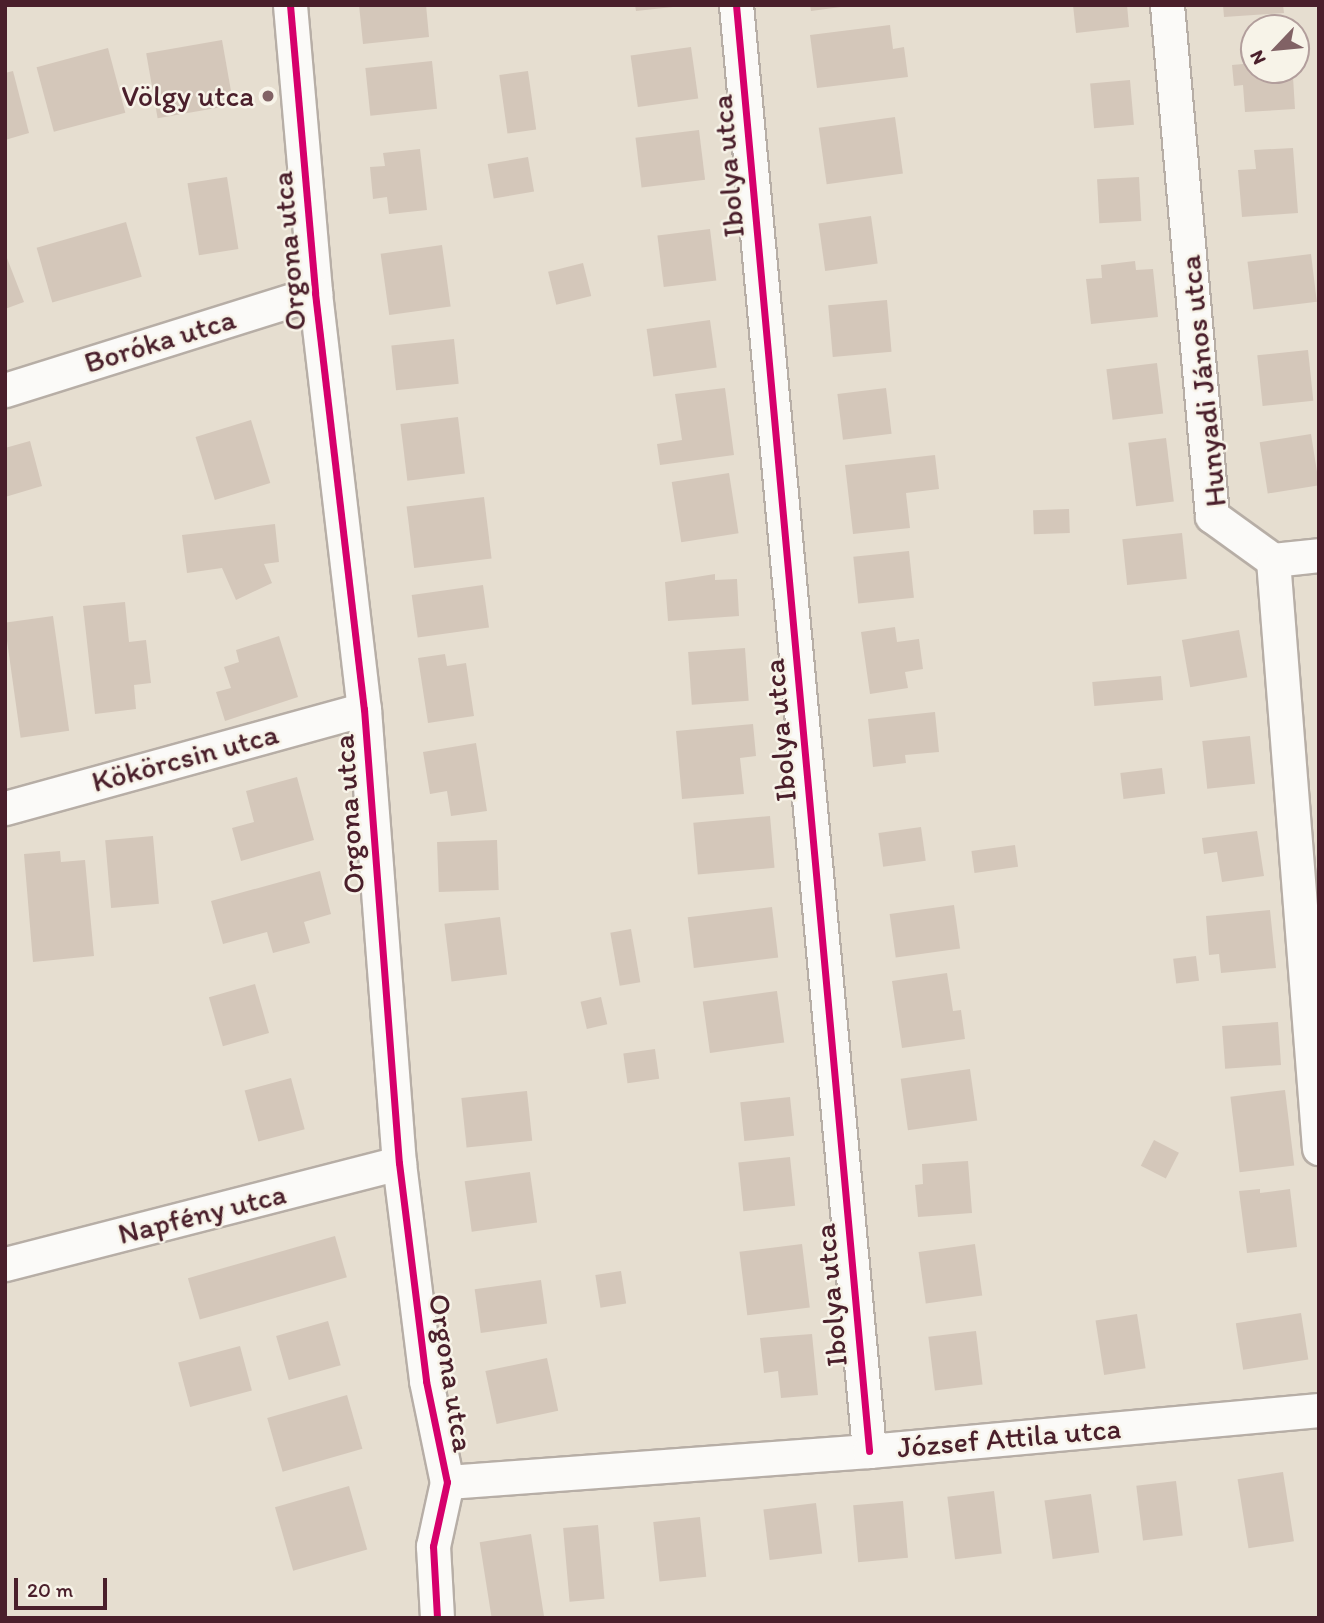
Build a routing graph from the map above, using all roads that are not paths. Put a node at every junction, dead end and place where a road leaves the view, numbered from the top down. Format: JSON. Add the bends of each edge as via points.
{"nodes":[{"id":1,"x":290,"y":5,"type":"edge"},
{"id":2,"x":736,"y":5,"type":"edge"},
{"id":3,"x":1167,"y":5,"type":"edge"},
{"id":4,"x":315,"y":293,"type":"junction"},
{"id":5,"x":5,"y":390,"type":"edge"},
{"id":6,"x":1319,"y":555,"type":"edge"},
{"id":7,"x":1273,"y":559,"type":"junction"},
{"id":8,"x":364,"y":709,"type":"junction"},
{"id":9,"x":5,"y":808,"type":"edge"},
{"id":10,"x":1319,"y":1148,"type":"edge"},
{"id":11,"x":399,"y":1163,"type":"junction"},
{"id":12,"x":5,"y":1264,"type":"edge"},
{"id":13,"x":1319,"y":1410,"type":"edge"},
{"id":14,"x":869,"y":1451,"type":"junction"},
{"id":15,"x":447,"y":1482,"type":"junction"},
{"id":16,"x":437,"y":1618,"type":"edge"}],
"edges":[{"from":1,"to":4,"type":"street","name":"Orgona utca"},
{"from":2,"to":14,"type":"street","name":"Ibolya utca"},
{"from":3,"to":7,"type":"street","name":"Hunyadi János utca","via":[[1212,516]]},
{"from":4,"to":5,"type":"street","name":"Boróka utca"},
{"from":4,"to":8,"type":"street","name":"Orgona utca"},
{"from":6,"to":7,"type":"street"},
{"from":7,"to":10,"type":"street"},
{"from":8,"to":9,"type":"street","name":"Kökörcsin utca"},
{"from":8,"to":11,"type":"street","name":"Orgona utca"},
{"from":11,"to":12,"type":"street","name":"Napfény utca"},
{"from":11,"to":15,"type":"street","name":"Orgona utca","via":[[426,1381]]},
{"from":13,"to":14,"type":"street","name":"József Attila utca"},
{"from":14,"to":15,"type":"street","name":"József Attila utca"},
{"from":15,"to":16,"type":"street","name":"Orgona utca","via":[[433,1546]]}]}
